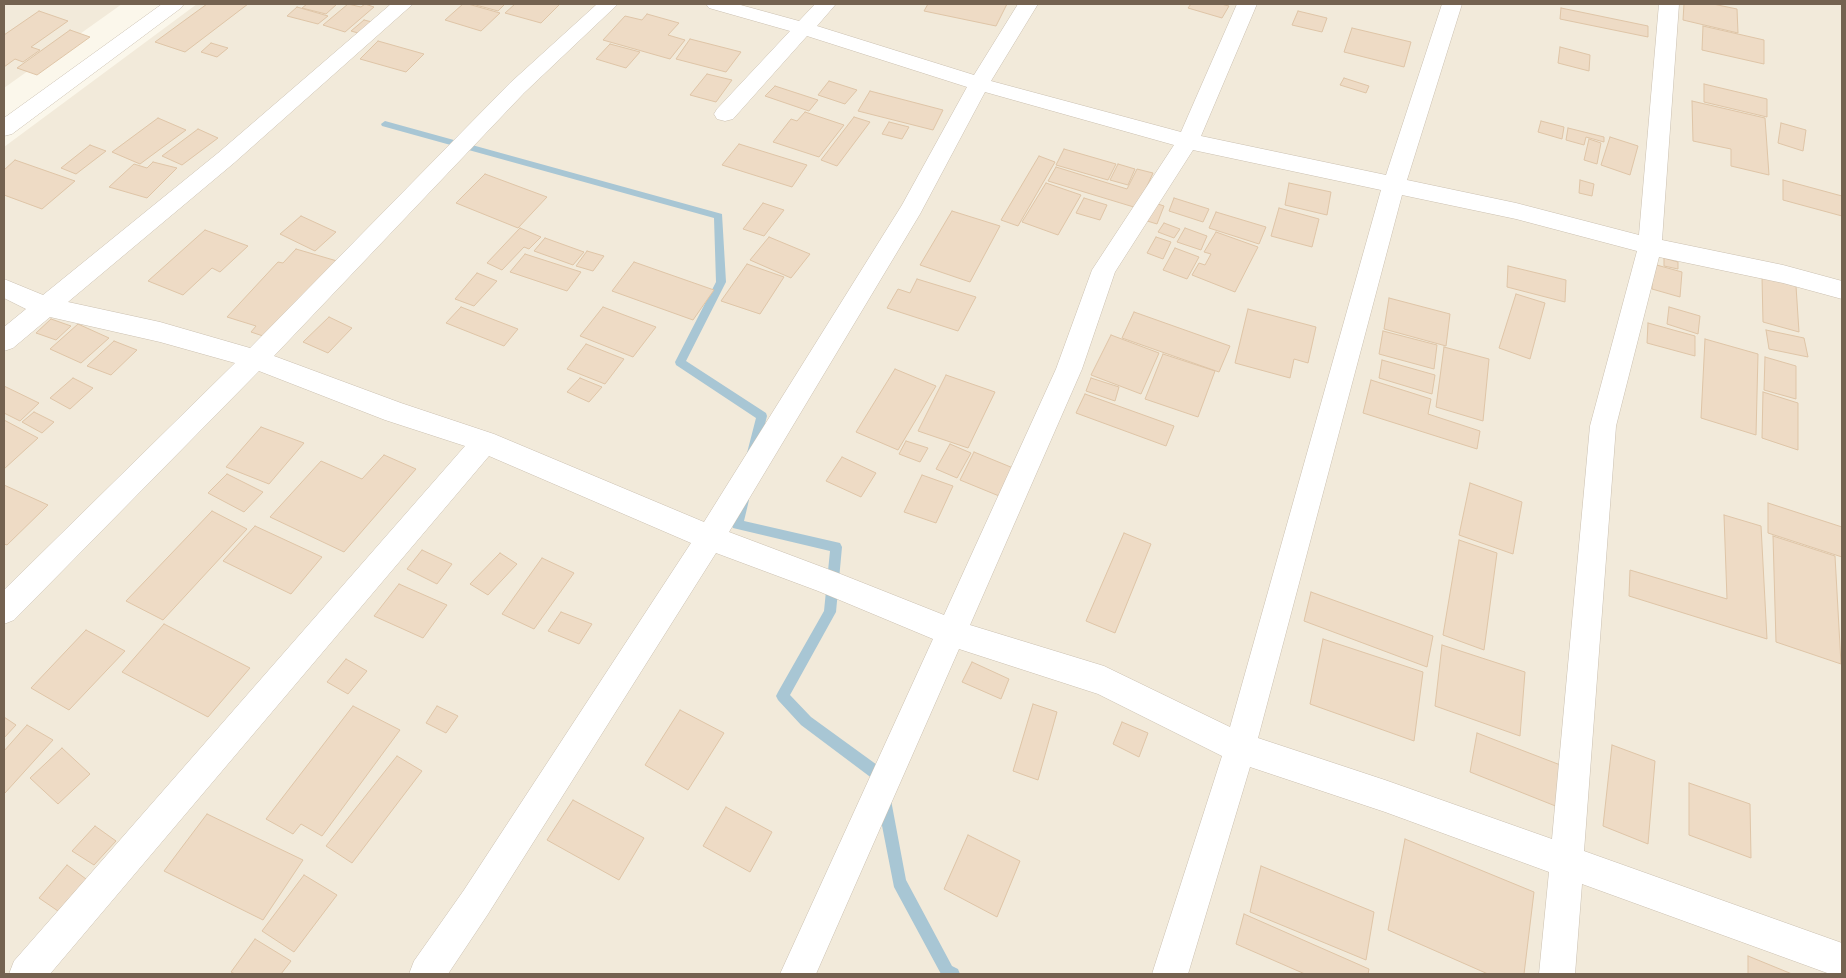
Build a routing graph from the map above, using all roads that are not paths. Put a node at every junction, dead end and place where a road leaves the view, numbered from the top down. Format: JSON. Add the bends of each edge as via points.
{"nodes":[{"id":1,"x":174,"y":4,"type":"edge"},
{"id":2,"x":404,"y":4,"type":"edge"},
{"id":3,"x":608,"y":4,"type":"edge"},
{"id":4,"x":716,"y":4,"type":"edge"},
{"id":5,"x":826,"y":4,"type":"edge"},
{"id":6,"x":1028,"y":4,"type":"edge"},
{"id":7,"x":1247,"y":4,"type":"edge"},
{"id":8,"x":1452,"y":4,"type":"edge"},
{"id":9,"x":1669,"y":4,"type":"edge"},
{"id":10,"x":805,"y":29,"type":"junction"},
{"id":11,"x":979,"y":84,"type":"junction"},
{"id":12,"x":724,"y":114,"type":"dead end"},
{"id":13,"x":4,"y":129,"type":"edge"},
{"id":14,"x":1188,"y":141,"type":"junction"},
{"id":15,"x":1394,"y":184,"type":"junction"},
{"id":16,"x":1650,"y":246,"type":"junction"},
{"id":17,"x":4,"y":288,"type":"edge"},
{"id":18,"x":1842,"y":290,"type":"edge"},
{"id":19,"x":44,"y":306,"type":"junction"},
{"id":20,"x":4,"y":341,"type":"edge"},
{"id":21,"x":255,"y":360,"type":"junction"},
{"id":22,"x":485,"y":442,"type":"junction"},
{"id":23,"x":710,"y":538,"type":"junction"},
{"id":24,"x":4,"y":610,"type":"edge"},
{"id":25,"x":952,"y":633,"type":"junction"},
{"id":26,"x":1240,"y":748,"type":"junction"},
{"id":27,"x":1568,"y":861,"type":"junction"},
{"id":28,"x":1842,"y":961,"type":"edge"},
{"id":29,"x":27,"y":974,"type":"edge"},
{"id":30,"x":427,"y":974,"type":"edge"},
{"id":31,"x":798,"y":974,"type":"edge"},
{"id":32,"x":1170,"y":974,"type":"edge"},
{"id":33,"x":1557,"y":974,"type":"edge"}],
"edges":[{"from":1,"to":13,"type":"street"},
{"from":2,"to":19,"type":"street","via":[[226,158]]},
{"from":3,"to":21,"type":"street","via":[[517,88]]},
{"from":4,"to":10,"type":"street"},
{"from":5,"to":10,"type":"street"},
{"from":6,"to":11,"type":"street"},
{"from":7,"to":14,"type":"street"},
{"from":8,"to":15,"type":"street"},
{"from":9,"to":16,"type":"street"},
{"from":10,"to":11,"type":"street"},
{"from":10,"to":12,"type":"street"},
{"from":11,"to":14,"type":"street"},
{"from":11,"to":23,"type":"street","via":[[912,208]]},
{"from":14,"to":15,"type":"street"},
{"from":14,"to":25,"type":"street","via":[[1104,270],[1068,369]]},
{"from":15,"to":16,"type":"street"},
{"from":15,"to":26,"type":"street"},
{"from":16,"to":18,"type":"street"},
{"from":16,"to":27,"type":"street","via":[[1603,426]]},
{"from":17,"to":19,"type":"street"},
{"from":19,"to":20,"type":"street"},
{"from":19,"to":21,"type":"street","via":[[160,332]]},
{"from":21,"to":22,"type":"street"},
{"from":21,"to":24,"type":"street"},
{"from":22,"to":23,"type":"street"},
{"from":22,"to":29,"type":"street"},
{"from":23,"to":25,"type":"street"},
{"from":23,"to":30,"type":"street"},
{"from":25,"to":26,"type":"street","via":[[1104,681]]},
{"from":25,"to":31,"type":"street"},
{"from":26,"to":27,"type":"street"},
{"from":26,"to":32,"type":"street"},
{"from":27,"to":28,"type":"street"},
{"from":27,"to":33,"type":"street"}]}
